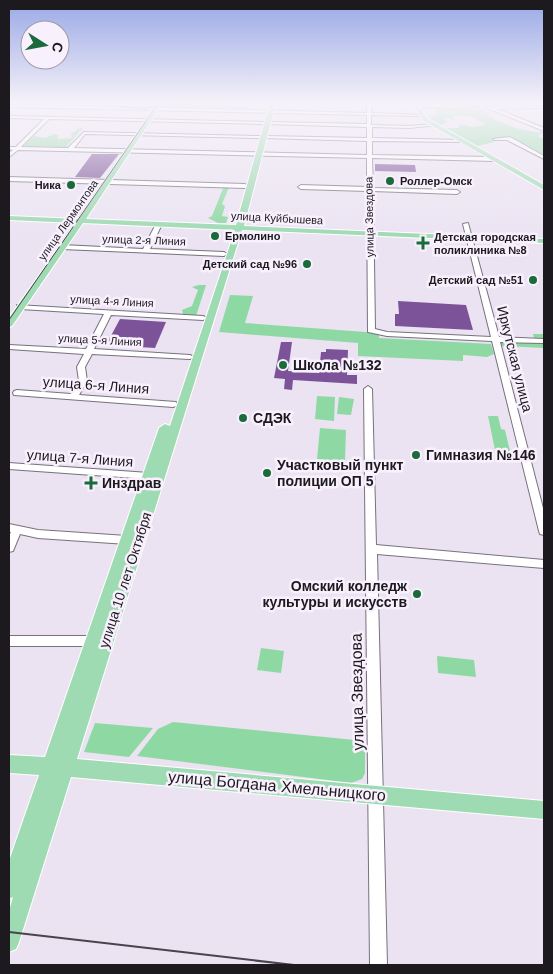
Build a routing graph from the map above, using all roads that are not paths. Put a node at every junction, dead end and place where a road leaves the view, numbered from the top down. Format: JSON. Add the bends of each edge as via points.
{"nodes":[{"id":1,"x":131,"y":147,"type":"edge"},
{"id":2,"x":259,"y":147,"type":"edge"},
{"id":3,"x":309,"y":147,"type":"edge"},
{"id":4,"x":315,"y":147,"type":"edge"},
{"id":5,"x":368,"y":147,"type":"edge"},
{"id":6,"x":474,"y":147,"type":"edge"},
{"id":7,"x":523,"y":147,"type":"edge"},
{"id":8,"x":9,"y":148,"type":"edge"},
{"id":9,"x":17,"y":148,"type":"junction"},
{"id":10,"x":201,"y":148,"type":"joint"},
{"id":11,"x":70,"y":149,"type":"joint"},
{"id":12,"x":129,"y":151,"type":"junction"},
{"id":13,"x":257,"y":154,"type":"junction"},
{"id":14,"x":9,"y":156,"type":"edge"},
{"id":15,"x":368,"y":157,"type":"junction"},
{"id":16,"x":544,"y":158,"type":"edge"},
{"id":17,"x":494,"y":159,"type":"junction"},
{"id":18,"x":9,"y":179,"type":"edge"},
{"id":19,"x":108,"y":182,"type":"junction"},
{"id":20,"x":245,"y":186,"type":"junction"},
{"id":21,"x":301,"y":188,"type":"dead end"},
{"id":22,"x":544,"y":188,"type":"edge"},
{"id":23,"x":369,"y":190,"type":"junction"},
{"id":24,"x":457,"y":192,"type":"dead end"},
{"id":25,"x":9,"y":218,"type":"edge"},
{"id":26,"x":81,"y":220,"type":"junction"},
{"id":27,"x":160,"y":224,"type":"junction"},
{"id":28,"x":466,"y":224,"type":"dead end"},
{"id":29,"x":237,"y":227,"type":"junction"},
{"id":30,"x":370,"y":233,"type":"junction"},
{"id":31,"x":469,"y":238,"type":"junction"},
{"id":32,"x":544,"y":241,"type":"edge"},
{"id":33,"x":62,"y":247,"type":"junction"},
{"id":34,"x":146,"y":250,"type":"junction"},
{"id":35,"x":224,"y":254,"type":"junction"},
{"id":36,"x":20,"y":307,"type":"junction"},
{"id":37,"x":109,"y":312,"type":"junction"},
{"id":38,"x":203,"y":318,"type":"junction"},
{"id":39,"x":9,"y":324,"type":"edge"},
{"id":40,"x":492,"y":339,"type":"junction"},
{"id":41,"x":544,"y":341,"type":"edge"},
{"id":42,"x":9,"y":347,"type":"edge"},
{"id":43,"x":90,"y":351,"type":"junction"},
{"id":44,"x":190,"y":357,"type":"junction"},
{"id":45,"x":368,"y":389,"type":"dead end"},
{"id":46,"x":17,"y":393,"type":"dead end"},
{"id":47,"x":73,"y":397,"type":"junction"},
{"id":48,"x":173,"y":404,"type":"junction"},
{"id":49,"x":9,"y":466,"type":"edge"},
{"id":50,"x":149,"y":476,"type":"junction"},
{"id":51,"x":13,"y":529,"type":"edge"},
{"id":52,"x":544,"y":531,"type":"edge"},
{"id":53,"x":127,"y":540,"type":"junction"},
{"id":54,"x":9,"y":548,"type":"edge"},
{"id":55,"x":371,"y":549,"type":"junction"},
{"id":56,"x":544,"y":564,"type":"edge"},
{"id":57,"x":9,"y":641,"type":"edge"},
{"id":58,"x":93,"y":641,"type":"junction"},
{"id":59,"x":9,"y":764,"type":"edge"},
{"id":60,"x":57,"y":768,"type":"junction"},
{"id":61,"x":375,"y":795,"type":"junction"},
{"id":62,"x":544,"y":810,"type":"edge"},
{"id":63,"x":9,"y":889,"type":"edge"},
{"id":64,"x":9,"y":942,"type":"edge"},
{"id":65,"x":379,"y":965,"type":"edge"}],
"edges":[{"from":1,"to":12,"type":"main road","name":"улица Лермонтова"},
{"from":2,"to":13,"type":"main road","name":"улица 10 лет Октября"},
{"from":3,"to":13,"type":"street"},
{"from":4,"to":15,"type":"street"},
{"from":5,"to":15,"type":"street","name":"улица Звездова"},
{"from":6,"to":17,"type":"main road"},
{"from":7,"to":16,"type":"street"},
{"from":8,"to":9,"type":"street"},
{"from":9,"to":11,"type":"street"},
{"from":9,"to":14,"type":"street"},
{"from":10,"to":12,"type":"street"},
{"from":10,"to":13,"type":"street"},
{"from":11,"to":12,"type":"street"},
{"from":12,"to":19,"type":"main road","name":"улица Лермонтова"},
{"from":13,"to":20,"type":"main road","name":"улица 10 лет Октября"},
{"from":13,"to":29,"type":"main road","name":"улица 10 лет Октября"},
{"from":15,"to":17,"type":"street"},
{"from":15,"to":23,"type":"street","name":"улица Звездова"},
{"from":17,"to":22,"type":"main road"},
{"from":18,"to":19,"type":"street"},
{"from":19,"to":20,"type":"street"},
{"from":19,"to":26,"type":"main road","name":"улица Лермонтова"},
{"from":20,"to":29,"type":"main road","name":"улица 10 лет Октября"},
{"from":21,"to":23,"type":"street"},
{"from":23,"to":24,"type":"street"},
{"from":23,"to":30,"type":"street","name":"улица Звездова"},
{"from":25,"to":26,"type":"main road","name":"улица Куйбышева"},
{"from":26,"to":27,"type":"main road","name":"улица Куйбышева"},
{"from":26,"to":33,"type":"main road","name":"улица Лермонтова"},
{"from":27,"to":29,"type":"main road","name":"улица Куйбышева"},
{"from":27,"to":34,"type":"street"},
{"from":28,"to":31,"type":"street","name":"Иркутская улица"},
{"from":29,"to":30,"type":"main road","name":"улица Куйбышева"},
{"from":29,"to":35,"type":"main road","name":"улица 10 лет Октября"},
{"from":29,"to":60,"type":"main road","name":"улица 10 лет Октября"},
{"from":30,"to":31,"type":"main road","name":"улица Куйбышева"},
{"from":30,"to":40,"type":"street","name":"улица Звездова","via":[[370,327],[377,332]]},
{"from":31,"to":32,"type":"main road","name":"улица Куйбышева"},
{"from":31,"to":40,"type":"street","name":"Иркутская улица"},
{"from":33,"to":34,"type":"street","name":"улица 2-я Линия"},
{"from":33,"to":36,"type":"main road","name":"улица Лермонтова"},
{"from":34,"to":35,"type":"street","name":"улица 2-я Линия"},
{"from":35,"to":38,"type":"main road","name":"улица 10 лет Октября"},
{"from":36,"to":37,"type":"street","name":"улица 4-я Линия"},
{"from":36,"to":39,"type":"main road","name":"улица Лермонтова"},
{"from":37,"to":38,"type":"street","name":"улица 4-я Линия"},
{"from":37,"to":43,"type":"street"},
{"from":38,"to":44,"type":"main road","name":"улица 10 лет Октября"},
{"from":40,"to":41,"type":"street"},
{"from":40,"to":52,"type":"street","name":"Иркутская улица"},
{"from":42,"to":43,"type":"street","name":"улица 5-я Линия"},
{"from":43,"to":44,"type":"street","name":"улица 5-я Линия"},
{"from":43,"to":47,"type":"street","via":[[81,366],[83,381]]},
{"from":44,"to":48,"type":"main road","name":"улица 10 лет Октября"},
{"from":45,"to":55,"type":"street","name":"улица Звездова"},
{"from":46,"to":47,"type":"street","name":"улица 6-я Линия"},
{"from":47,"to":48,"type":"street","name":"улица 6-я Линия"},
{"from":48,"to":50,"type":"main road","name":"улица 10 лет Октября"},
{"from":49,"to":50,"type":"street","name":"улица 7-я Линия"},
{"from":50,"to":53,"type":"main road","name":"улица 10 лет Октября"},
{"from":51,"to":53,"type":"street","via":[[38,534]]},
{"from":51,"to":54,"type":"street"},
{"from":53,"to":58,"type":"main road","name":"улица 10 лет Октября"},
{"from":55,"to":56,"type":"street"},
{"from":55,"to":61,"type":"street","name":"улица Звездова"},
{"from":57,"to":58,"type":"street"},
{"from":58,"to":60,"type":"main road","name":"улица 10 лет Октября"},
{"from":59,"to":60,"type":"main road","name":"улица Богдана Хмельницкого"},
{"from":60,"to":61,"type":"main road","name":"улица Богдана Хмельницкого"},
{"from":60,"to":63,"type":"main road","name":"улица 10 лет Октября"},
{"from":60,"to":64,"type":"main road","name":"улица 10 лет Октября"},
{"from":61,"to":62,"type":"main road","name":"улица Богдана Хмельницкого"},
{"from":61,"to":65,"type":"street","name":"улица Звездова"}]}
